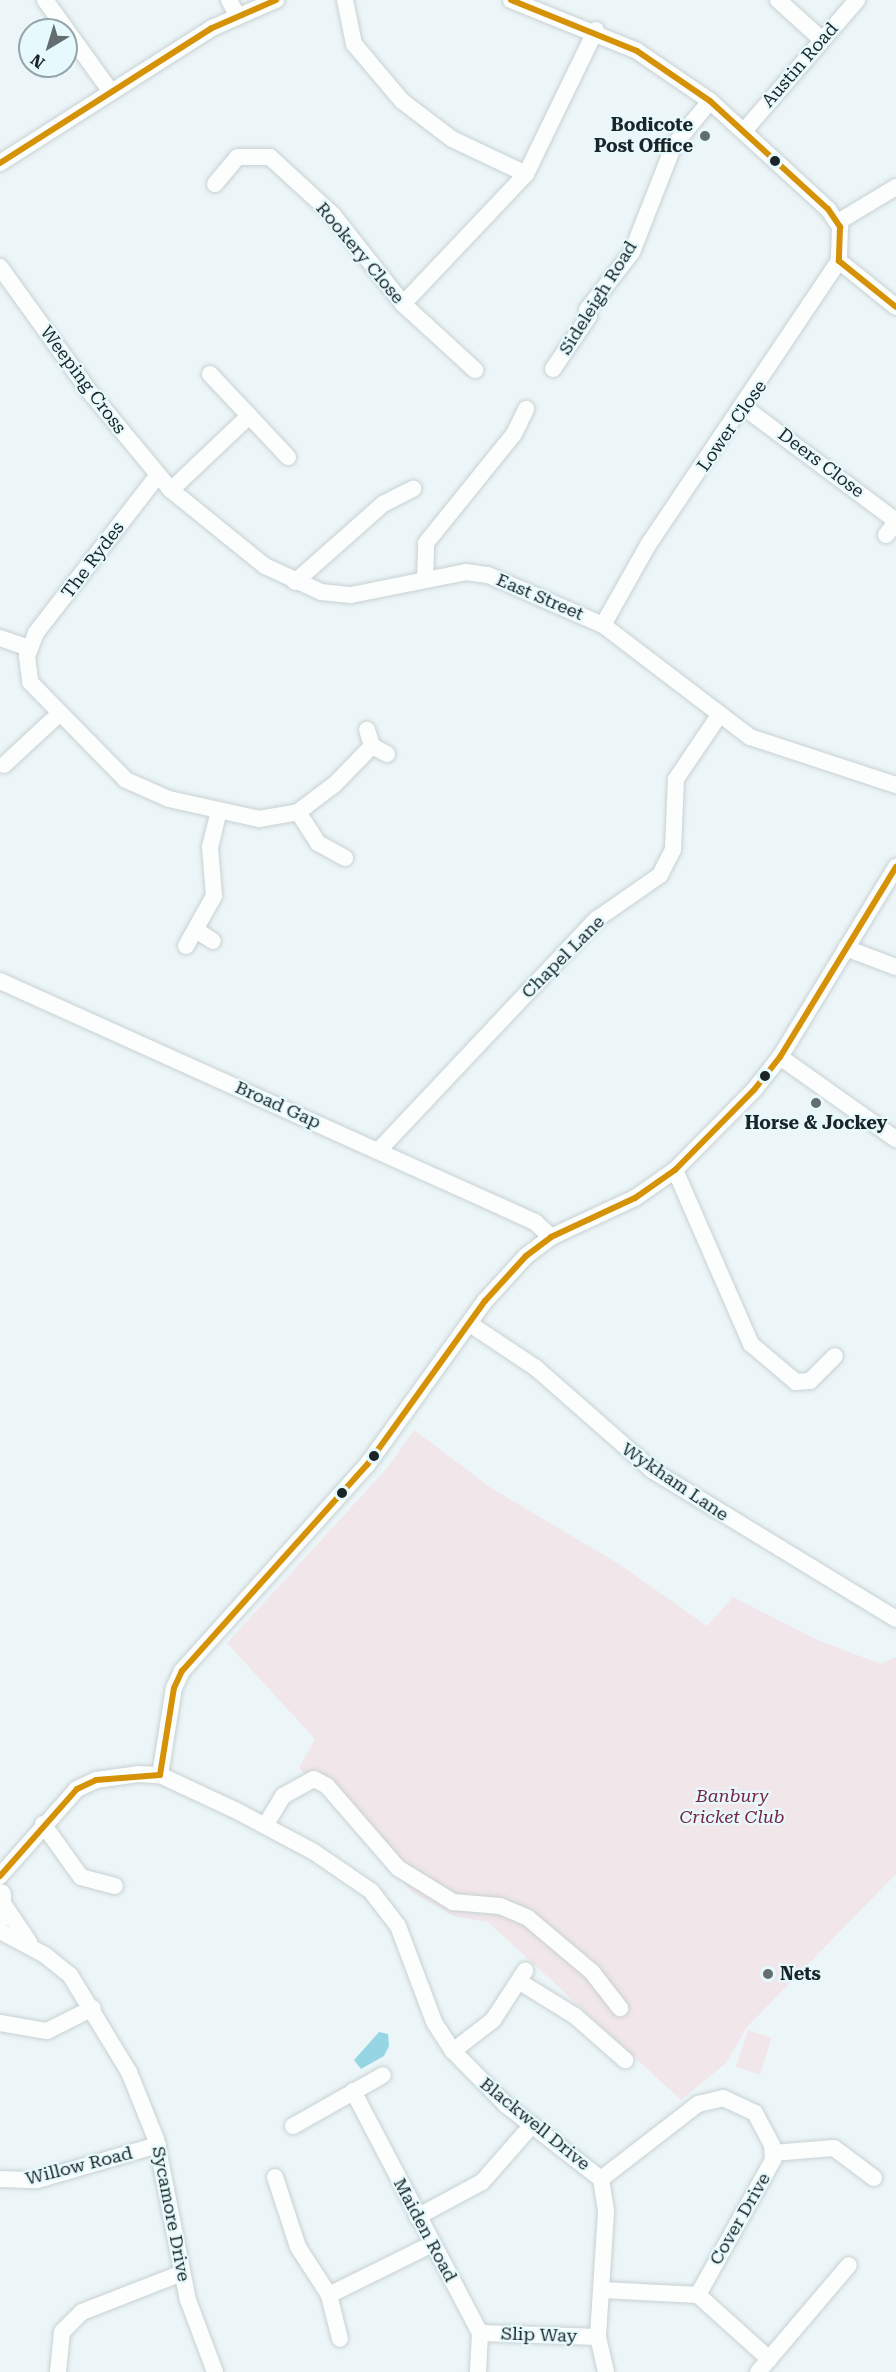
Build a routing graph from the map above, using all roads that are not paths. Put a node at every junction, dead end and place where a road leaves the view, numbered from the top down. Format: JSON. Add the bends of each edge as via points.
{"nodes":[{"id":1,"x":45,"y":0,"type":"edge"},
{"id":2,"x":229,"y":0,"type":"edge"},
{"id":3,"x":276,"y":0,"type":"edge"},
{"id":4,"x":345,"y":0,"type":"edge"},
{"id":5,"x":511,"y":0,"type":"edge"},
{"id":6,"x":778,"y":0,"type":"edge"},
{"id":7,"x":857,"y":0,"type":"edge"},
{"id":8,"x":237,"y":17,"type":"junction"},
{"id":9,"x":596,"y":30,"type":"junction"},
{"id":10,"x":821,"y":39,"type":"junction"},
{"id":11,"x":111,"y":92,"type":"junction"},
{"id":12,"x":710,"y":101,"type":"junction"},
{"id":13,"x":744,"y":130,"type":"junction"},
{"id":14,"x":0,"y":163,"type":"edge"},
{"id":15,"x":526,"y":174,"type":"junction"},
{"id":16,"x":215,"y":184,"type":"dead end"},
{"id":17,"x":896,"y":187,"type":"edge"},
{"id":18,"x":838,"y":222,"type":"junction"},
{"id":19,"x":839,"y":261,"type":"junction"},
{"id":20,"x":0,"y":267,"type":"edge"},
{"id":21,"x":403,"y":304,"type":"junction"},
{"id":22,"x":896,"y":307,"type":"edge"},
{"id":23,"x":553,"y":369,"type":"dead end"},
{"id":24,"x":475,"y":370,"type":"dead end"},
{"id":25,"x":210,"y":374,"type":"dead end"},
{"id":26,"x":745,"y":408,"type":"junction"},
{"id":27,"x":526,"y":409,"type":"dead end"},
{"id":28,"x":249,"y":416,"type":"junction"},
{"id":29,"x":288,"y":457,"type":"dead end"},
{"id":30,"x":158,"y":475,"type":"junction"},
{"id":31,"x":413,"y":489,"type":"dead end"},
{"id":32,"x":171,"y":490,"type":"junction"},
{"id":33,"x":893,"y":526,"type":"edge"},
{"id":34,"x":425,"y":579,"type":"junction"},
{"id":35,"x":295,"y":582,"type":"junction"},
{"id":36,"x":603,"y":625,"type":"junction"},
{"id":37,"x":0,"y":638,"type":"edge"},
{"id":38,"x":29,"y":648,"type":"junction"},
{"id":39,"x":58,"y":715,"type":"junction"},
{"id":40,"x":718,"y":717,"type":"junction"},
{"id":41,"x":387,"y":754,"type":"dead end"},
{"id":42,"x":4,"y":765,"type":"dead end"},
{"id":43,"x":896,"y":785,"type":"edge"},
{"id":44,"x":219,"y":811,"type":"junction"},
{"id":45,"x":298,"y":812,"type":"junction"},
{"id":46,"x":345,"y":858,"type":"dead end"},
{"id":47,"x":896,"y":867,"type":"edge"},
{"id":48,"x":196,"y":930,"type":"junction"},
{"id":49,"x":213,"y":941,"type":"dead end"},
{"id":50,"x":186,"y":946,"type":"dead end"},
{"id":51,"x":846,"y":948,"type":"junction"},
{"id":52,"x":896,"y":967,"type":"edge"},
{"id":53,"x":0,"y":981,"type":"edge"},
{"id":54,"x":780,"y":1057,"type":"junction"},
{"id":55,"x":896,"y":1139,"type":"edge"},
{"id":56,"x":378,"y":1150,"type":"junction"},
{"id":57,"x":675,"y":1170,"type":"junction"},
{"id":58,"x":551,"y":1237,"type":"junction"},
{"id":59,"x":470,"y":1324,"type":"junction"},
{"id":60,"x":835,"y":1356,"type":"dead end"},
{"id":61,"x":896,"y":1619,"type":"edge"},
{"id":62,"x":160,"y":1775,"type":"junction"},
{"id":63,"x":43,"y":1824,"type":"junction"},
{"id":64,"x":265,"y":1826,"type":"junction"},
{"id":65,"x":18,"y":1859,"type":"junction"},
{"id":66,"x":0,"y":1876,"type":"edge"},
{"id":67,"x":115,"y":1886,"type":"dead end"},
{"id":68,"x":2,"y":1904,"type":"edge"},
{"id":69,"x":0,"y":1931,"type":"edge"},
{"id":70,"x":33,"y":1947,"type":"junction"},
{"id":71,"x":93,"y":2008,"type":"junction"},
{"id":72,"x":620,"y":2008,"type":"dead end"},
{"id":73,"x":0,"y":2024,"type":"edge"},
{"id":74,"x":453,"y":2051,"type":"junction"},
{"id":75,"x":625,"y":2060,"type":"dead end"},
{"id":76,"x":383,"y":2075,"type":"dead end"},
{"id":77,"x":353,"y":2091,"type":"junction"},
{"id":78,"x":532,"y":2125,"type":"junction"},
{"id":79,"x":293,"y":2126,"type":"dead end"},
{"id":80,"x":158,"y":2145,"type":"junction"},
{"id":81,"x":772,"y":2153,"type":"junction"},
{"id":82,"x":275,"y":2177,"type":"dead end"},
{"id":83,"x":874,"y":2178,"type":"dead end"},
{"id":84,"x":0,"y":2179,"type":"edge"},
{"id":85,"x":601,"y":2179,"type":"junction"},
{"id":86,"x":417,"y":2217,"type":"junction"},
{"id":87,"x":432,"y":2244,"type":"junction"},
{"id":88,"x":849,"y":2265,"type":"dead end"},
{"id":89,"x":182,"y":2273,"type":"junction"},
{"id":90,"x":603,"y":2290,"type":"junction"},
{"id":91,"x":329,"y":2295,"type":"junction"},
{"id":92,"x":698,"y":2295,"type":"junction"},
{"id":93,"x":480,"y":2333,"type":"junction"},
{"id":94,"x":598,"y":2337,"type":"junction"},
{"id":95,"x":340,"y":2338,"type":"dead end"},
{"id":96,"x":769,"y":2358,"type":"junction"},
{"id":97,"x":58,"y":2372,"type":"edge"},
{"id":98,"x":215,"y":2372,"type":"edge"},
{"id":99,"x":478,"y":2372,"type":"edge"},
{"id":100,"x":606,"y":2372,"type":"edge"},
{"id":101,"x":758,"y":2372,"type":"edge"}],
"edges":[{"from":1,"to":11,"type":"street"},
{"from":2,"to":8,"type":"street"},
{"from":3,"to":8,"type":"street"},
{"from":4,"to":15,"type":"street","via":[[354,44],[402,101],[447,135]]},
{"from":5,"to":9,"type":"street"},
{"from":6,"to":10,"type":"street"},
{"from":7,"to":10,"type":"street","name":"Austin Road"},
{"from":8,"to":11,"type":"street"},
{"from":9,"to":12,"type":"street","via":[[666,68]]},
{"from":9,"to":15,"type":"street"},
{"from":10,"to":13,"type":"street","name":"Austin Road"},
{"from":11,"to":14,"type":"street"},
{"from":12,"to":13,"type":"street"},
{"from":12,"to":23,"type":"street","name":"Sideleigh Road","via":[[674,145],[627,259],[587,310],[589,316]]},
{"from":13,"to":18,"type":"street"},
{"from":15,"to":21,"type":"street"},
{"from":16,"to":21,"type":"street","name":"Rookery Close","via":[[238,157],[270,157],[333,215]]},
{"from":17,"to":18,"type":"street"},
{"from":18,"to":19,"type":"street"},
{"from":19,"to":22,"type":"street"},
{"from":19,"to":26,"type":"street","name":"Lower Close"},
{"from":20,"to":30,"type":"street","name":"Weeping Cross","via":[[89,391]]},
{"from":21,"to":24,"type":"street","name":"Rookery Close"},
{"from":25,"to":28,"type":"street"},
{"from":26,"to":33,"type":"street","name":"Deers Close"},
{"from":26,"to":36,"type":"street","name":"Lower Close","via":[[648,545]]},
{"from":27,"to":34,"type":"street","via":[[514,434],[426,543]]},
{"from":28,"to":29,"type":"street"},
{"from":28,"to":32,"type":"street"},
{"from":30,"to":32,"type":"street","name":"Weeping Cross"},
{"from":30,"to":38,"type":"street","name":"The Rydes"},
{"from":31,"to":35,"type":"street","via":[[383,504]]},
{"from":32,"to":35,"type":"street","name":"East Street","via":[[236,546]]},
{"from":34,"to":35,"type":"street","name":"East Street","via":[[351,595]]},
{"from":34,"to":36,"type":"street","name":"East Street","via":[[488,575]]},
{"from":36,"to":40,"type":"street","name":"East Street"},
{"from":37,"to":38,"type":"street"},
{"from":38,"to":39,"type":"street","via":[[30,682]]},
{"from":39,"to":42,"type":"street"},
{"from":39,"to":44,"type":"street","via":[[126,780]]},
{"from":40,"to":43,"type":"street","name":"East Street","via":[[773,748],[874,774]]},
{"from":40,"to":56,"type":"street","name":"Chapel Lane","via":[[676,779],[673,850],[660,875],[597,919]]},
{"from":41,"to":45,"type":"street","via":[[369,738]]},
{"from":44,"to":45,"type":"street","via":[[259,819]]},
{"from":44,"to":48,"type":"street","via":[[210,846],[214,896]]},
{"from":45,"to":46,"type":"street","via":[[318,843]]},
{"from":47,"to":51,"type":"street"},
{"from":48,"to":49,"type":"street"},
{"from":48,"to":50,"type":"street"},
{"from":51,"to":52,"type":"street"},
{"from":51,"to":54,"type":"street"},
{"from":53,"to":56,"type":"street","name":"Broad Gap"},
{"from":54,"to":55,"type":"street"},
{"from":54,"to":57,"type":"street"},
{"from":56,"to":58,"type":"street","name":"Broad Gap","via":[[535,1222]]},
{"from":57,"to":58,"type":"street","via":[[635,1198]]},
{"from":57,"to":60,"type":"street","via":[[751,1344],[796,1382],[810,1381]]},
{"from":58,"to":59,"type":"street","via":[[501,1281]]},
{"from":59,"to":61,"type":"street","name":"Wykham Lane","via":[[536,1368],[652,1470]]},
{"from":59,"to":62,"type":"street","via":[[367,1465],[182,1671],[174,1688]]},
{"from":62,"to":63,"type":"street","via":[[96,1780],[77,1789]]},
{"from":62,"to":64,"type":"street","name":"Blackwell Drive"},
{"from":63,"to":65,"type":"street"},
{"from":63,"to":67,"type":"street","via":[[81,1877]]},
{"from":64,"to":72,"type":"street","via":[[294,1785],[314,1779],[327,1786],[398,1868],[453,1902],[500,1906],[528,1918],[591,1972]]},
{"from":64,"to":74,"type":"street","name":"Blackwell Drive","via":[[371,1891],[398,1926],[434,2022]]},
{"from":65,"to":66,"type":"street"},
{"from":65,"to":68,"type":"street"},
{"from":68,"to":70,"type":"street","name":"Sycamore Drive"},
{"from":69,"to":70,"type":"street","name":"Sycamore Drive"},
{"from":70,"to":71,"type":"street","name":"Sycamore Drive","via":[[70,1975]]},
{"from":71,"to":73,"type":"street","via":[[47,2031]]},
{"from":71,"to":80,"type":"street","name":"Sycamore Drive","via":[[129,2072]]},
{"from":74,"to":75,"type":"street","via":[[493,2020],[523,1976]]},
{"from":74,"to":78,"type":"street","name":"Blackwell Drive"},
{"from":76,"to":77,"type":"street"},
{"from":77,"to":79,"type":"street"},
{"from":77,"to":86,"type":"street","name":"Maiden Road"},
{"from":78,"to":85,"type":"street","name":"Blackwell Drive"},
{"from":78,"to":86,"type":"street","via":[[482,2182]]},
{"from":80,"to":84,"type":"street","name":"Willow Road","via":[[37,2180]]},
{"from":80,"to":89,"type":"street","name":"Sycamore Drive"},
{"from":81,"to":83,"type":"street","via":[[834,2148]]},
{"from":81,"to":85,"type":"street","name":"Cover Drive","via":[[755,2113],[737,2101],[711,2099],[681,2115]]},
{"from":81,"to":92,"type":"street","name":"Cover Drive"},
{"from":82,"to":91,"type":"street","via":[[298,2247]]},
{"from":85,"to":90,"type":"street","name":"Blackwell Drive","via":[[606,2212]]},
{"from":86,"to":87,"type":"street","name":"Maiden Road"},
{"from":87,"to":91,"type":"street"},
{"from":87,"to":93,"type":"street","name":"Maiden Road"},
{"from":88,"to":96,"type":"street"},
{"from":89,"to":97,"type":"street","via":[[82,2312],[62,2332]]},
{"from":89,"to":98,"type":"street","name":"Sycamore Drive"},
{"from":90,"to":92,"type":"street"},
{"from":90,"to":94,"type":"street","name":"Blackwell Drive"},
{"from":91,"to":95,"type":"street"},
{"from":92,"to":96,"type":"street"},
{"from":93,"to":94,"type":"street","name":"Slip Way"},
{"from":93,"to":99,"type":"street"},
{"from":94,"to":100,"type":"street","name":"Blackwell Drive"},
{"from":96,"to":101,"type":"street"}]}
